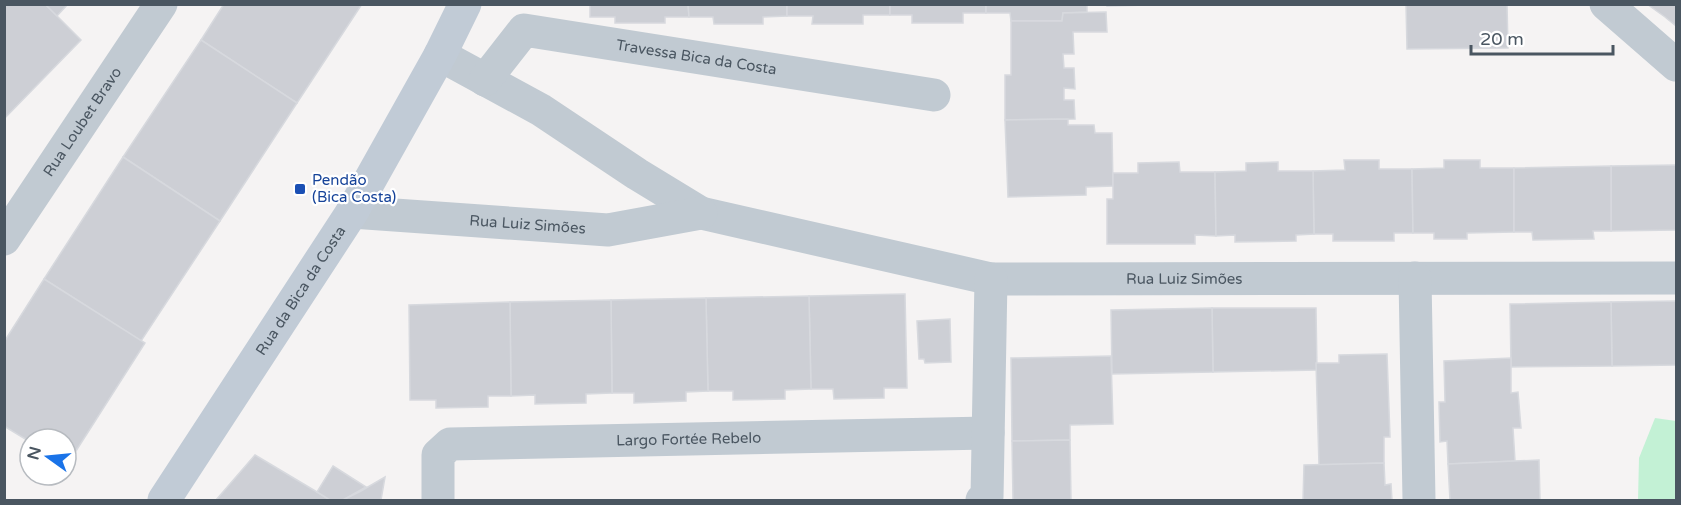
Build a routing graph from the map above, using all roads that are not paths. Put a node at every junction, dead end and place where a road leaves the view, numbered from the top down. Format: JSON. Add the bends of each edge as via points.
{"nodes":[{"id":1,"x":161,"y":4,"type":"edge"},
{"id":2,"x":465,"y":4,"type":"edge"},
{"id":3,"x":1606,"y":4,"type":"edge"},
{"id":4,"x":440,"y":55,"type":"junction"},
{"id":5,"x":1677,"y":65,"type":"edge"},
{"id":6,"x":485,"y":80,"type":"junction"},
{"id":7,"x":933,"y":94,"type":"dead end"},
{"id":8,"x":637,"y":174,"type":"junction"},
{"id":9,"x":352,"y":212,"type":"junction"},
{"id":10,"x":702,"y":213,"type":"junction"},
{"id":11,"x":608,"y":230,"type":"junction"},
{"id":12,"x":4,"y":239,"type":"edge"},
{"id":13,"x":1415,"y":278,"type":"junction"},
{"id":14,"x":1677,"y":278,"type":"edge"},
{"id":15,"x":991,"y":279,"type":"junction"},
{"id":16,"x":988,"y":433,"type":"junction"},
{"id":17,"x":172,"y":488,"type":"edge"},
{"id":18,"x":155,"y":501,"type":"edge"},
{"id":19,"x":438,"y":501,"type":"edge"},
{"id":20,"x":982,"y":501,"type":"edge"},
{"id":21,"x":1419,"y":501,"type":"edge"}],
"edges":[{"from":1,"to":12,"type":"street","name":"Rua Loubet Bravo"},
{"from":2,"to":4,"type":"street","name":"Rua da Bica da Costa"},
{"from":3,"to":5,"type":"street"},
{"from":4,"to":6,"type":"street","name":"Rua Luiz Simões"},
{"from":4,"to":9,"type":"street","name":"Rua da Bica da Costa"},
{"from":6,"to":7,"type":"street","name":"Travessa Bica da Costa","via":[[524,30]]},
{"from":6,"to":8,"type":"street","name":"Rua Luiz Simões","via":[[541,110]]},
{"from":8,"to":10,"type":"street","name":"Rua Luiz Simões"},
{"from":8,"to":11,"type":"street","via":[[639,197]]},
{"from":9,"to":11,"type":"street","name":"Rua Luiz Simões"},
{"from":9,"to":17,"type":"street","name":"Rua da Bica da Costa"},
{"from":10,"to":11,"type":"street","name":"Rua Luiz Simões"},
{"from":10,"to":15,"type":"street","name":"Rua Luiz Simões"},
{"from":13,"to":14,"type":"street","name":"Rua Luiz Simões"},
{"from":13,"to":15,"type":"street","name":"Rua Luiz Simões"},
{"from":13,"to":21,"type":"street"},
{"from":15,"to":16,"type":"street"},
{"from":16,"to":19,"type":"street","name":"Largo Fortée Rebelo","via":[[450,444],[438,455]]},
{"from":16,"to":20,"type":"street","via":[[987,497]]},
{"from":17,"to":18,"type":"street","name":"Rua da Bica da Costa"}]}
